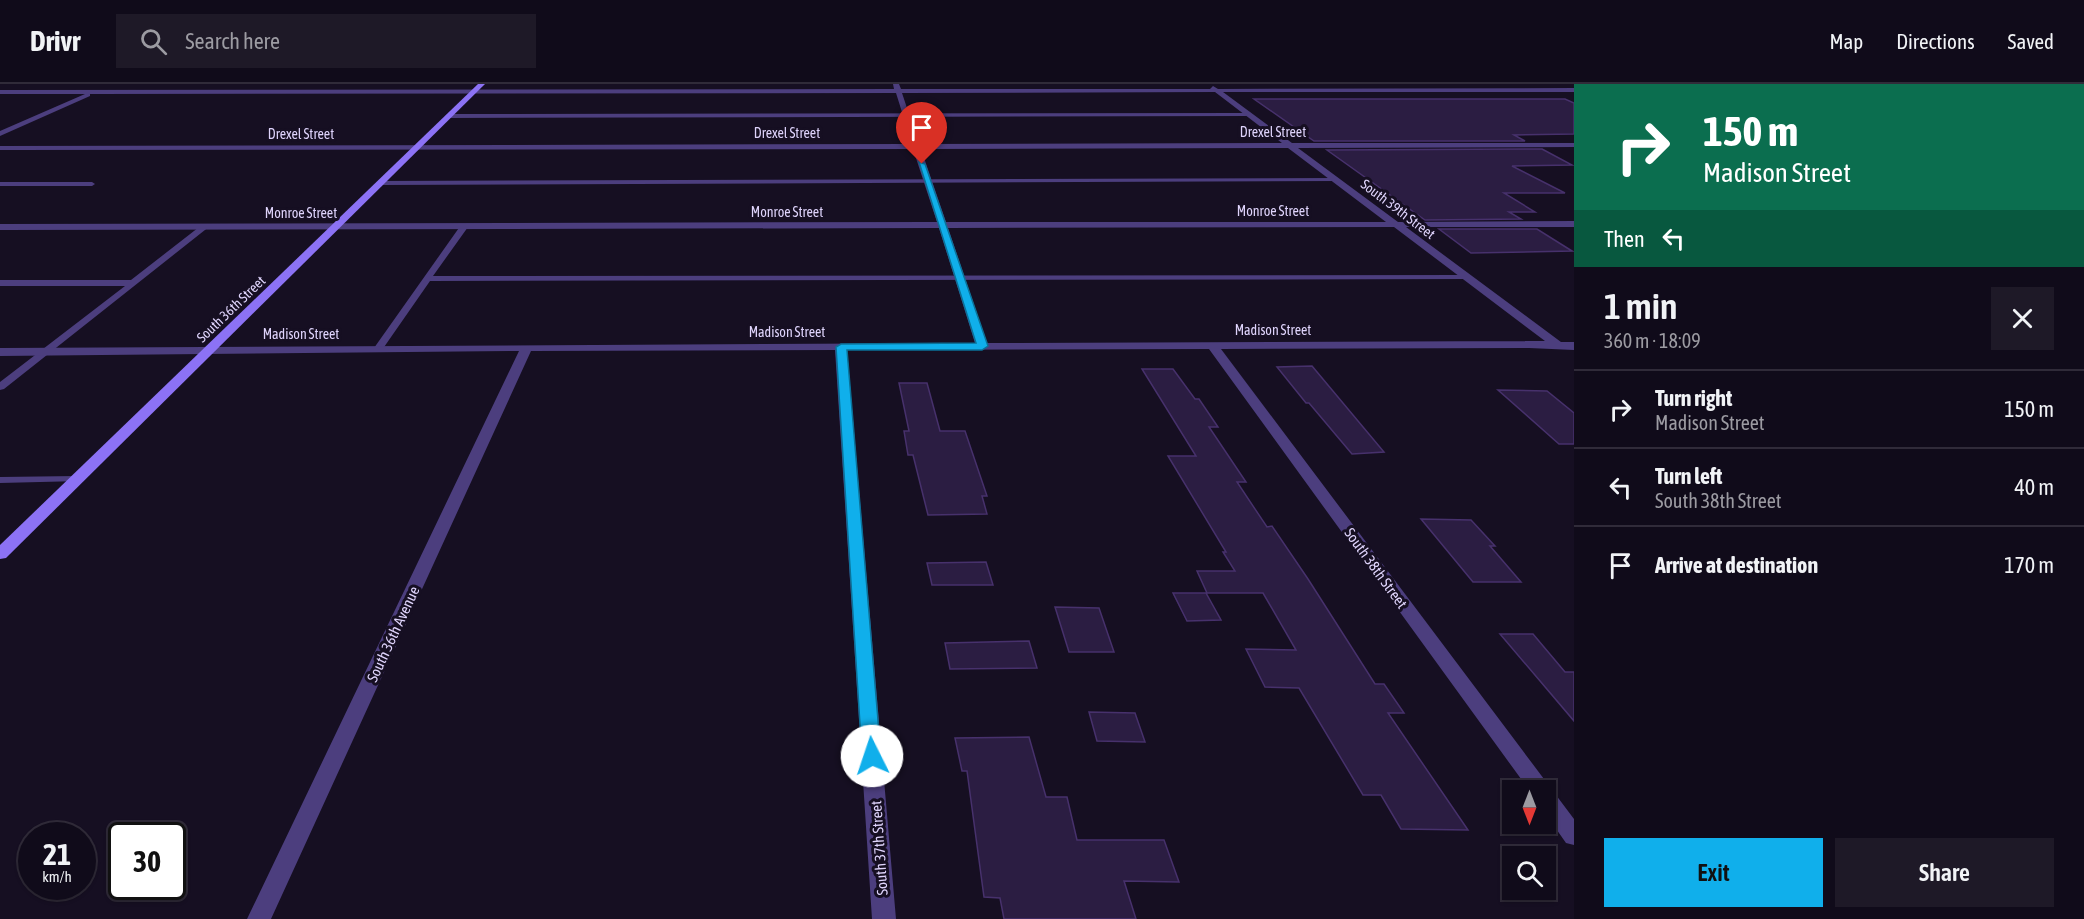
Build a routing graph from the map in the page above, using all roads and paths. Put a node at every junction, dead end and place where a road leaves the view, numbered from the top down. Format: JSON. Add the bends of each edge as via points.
{"nodes":[{"id":1,"x":111,"y":84,"type":"edge"},
{"id":2,"x":1206,"y":84,"type":"edge"},
{"id":3,"x":897,"y":87,"type":"edge"},
{"id":4,"x":478,"y":88,"type":"edge"},
{"id":5,"x":1215,"y":90,"type":"junction"},
{"id":6,"x":1574,"y":90,"type":"edge"},
{"id":7,"x":0,"y":92,"type":"edge"},
{"id":8,"x":94,"y":92,"type":"junction"},
{"id":9,"x":448,"y":116,"type":"junction"},
{"id":10,"x":906,"y":116,"type":"junction"},
{"id":11,"x":1249,"y":116,"type":"junction"},
{"id":12,"x":0,"y":134,"type":"edge"},
{"id":13,"x":1574,"y":145,"type":"edge"},
{"id":14,"x":916,"y":146,"type":"junction"},
{"id":15,"x":1290,"y":146,"type":"junction"},
{"id":16,"x":416,"y":147,"type":"junction"},
{"id":17,"x":0,"y":148,"type":"edge"},
{"id":18,"x":1336,"y":180,"type":"junction"},
{"id":19,"x":928,"y":181,"type":"junction"},
{"id":20,"x":380,"y":183,"type":"junction"},
{"id":21,"x":0,"y":184,"type":"edge"},
{"id":22,"x":92,"y":184,"type":"dead end"},
{"id":23,"x":1574,"y":224,"type":"edge"},
{"id":24,"x":942,"y":225,"type":"junction"},
{"id":25,"x":1396,"y":225,"type":"junction"},
{"id":26,"x":206,"y":226,"type":"junction"},
{"id":27,"x":336,"y":226,"type":"junction"},
{"id":28,"x":0,"y":227,"type":"edge"},
{"id":29,"x":464,"y":227,"type":"junction"},
{"id":30,"x":1467,"y":277,"type":"junction"},
{"id":31,"x":960,"y":278,"type":"junction"},
{"id":32,"x":428,"y":279,"type":"junction"},
{"id":33,"x":0,"y":283,"type":"edge"},
{"id":34,"x":132,"y":283,"type":"junction"},
{"id":35,"x":982,"y":346,"type":"junction"},
{"id":36,"x":1213,"y":346,"type":"junction"},
{"id":37,"x":1559,"y":346,"type":"junction"},
{"id":38,"x":1574,"y":346,"type":"edge"},
{"id":39,"x":841,"y":347,"type":"junction"},
{"id":40,"x":379,"y":348,"type":"junction"},
{"id":41,"x":527,"y":348,"type":"junction"},
{"id":42,"x":211,"y":349,"type":"junction"},
{"id":43,"x":0,"y":352,"type":"edge"},
{"id":44,"x":45,"y":352,"type":"junction"},
{"id":45,"x":1574,"y":357,"type":"edge"},
{"id":46,"x":0,"y":387,"type":"edge"},
{"id":47,"x":77,"y":479,"type":"junction"},
{"id":48,"x":0,"y":480,"type":"edge"},
{"id":49,"x":0,"y":554,"type":"edge"},
{"id":50,"x":1533,"y":780,"type":"edge"},
{"id":51,"x":1556,"y":812,"type":"edge"},
{"id":52,"x":1574,"y":836,"type":"edge"},
{"id":53,"x":259,"y":919,"type":"edge"},
{"id":54,"x":884,"y":919,"type":"edge"}],
"edges":[{"from":1,"to":8,"type":"street"},
{"from":2,"to":5,"type":"street","name":"South 39th Street"},
{"from":3,"to":4,"type":"street"},
{"from":3,"to":5,"type":"street"},
{"from":3,"to":10,"type":"street"},
{"from":4,"to":8,"type":"street"},
{"from":4,"to":9,"type":"main road","name":"South 36th Street"},
{"from":5,"to":6,"type":"street"},
{"from":5,"to":11,"type":"street","name":"South 39th Street"},
{"from":7,"to":8,"type":"street"},
{"from":8,"to":12,"type":"street"},
{"from":9,"to":10,"type":"lane"},
{"from":9,"to":16,"type":"main road","name":"South 36th Street"},
{"from":10,"to":11,"type":"lane"},
{"from":10,"to":14,"type":"street"},
{"from":11,"to":15,"type":"street","name":"South 39th Street"},
{"from":13,"to":15,"type":"street","name":"Drexel Street"},
{"from":14,"to":15,"type":"street","name":"Drexel Street"},
{"from":14,"to":16,"type":"street","name":"Drexel Street"},
{"from":14,"to":19,"type":"street"},
{"from":15,"to":18,"type":"street","name":"South 39th Street"},
{"from":16,"to":17,"type":"street","name":"Drexel Street"},
{"from":16,"to":20,"type":"main road","name":"South 36th Street"},
{"from":18,"to":19,"type":"lane"},
{"from":18,"to":25,"type":"street","name":"South 39th Street"},
{"from":19,"to":20,"type":"lane"},
{"from":19,"to":24,"type":"street"},
{"from":20,"to":27,"type":"main road","name":"South 36th Street"},
{"from":21,"to":22,"type":"lane"},
{"from":23,"to":25,"type":"street","name":"Monroe Street"},
{"from":24,"to":25,"type":"street","name":"Monroe Street"},
{"from":24,"to":29,"type":"street","name":"Monroe Street"},
{"from":24,"to":31,"type":"street"},
{"from":25,"to":30,"type":"street","name":"South 39th Street"},
{"from":26,"to":27,"type":"street","name":"Monroe Street"},
{"from":26,"to":28,"type":"street","name":"Monroe Street"},
{"from":26,"to":34,"type":"lane"},
{"from":27,"to":29,"type":"street","name":"Monroe Street"},
{"from":27,"to":42,"type":"main road","name":"South 36th Street"},
{"from":29,"to":32,"type":"lane"},
{"from":30,"to":31,"type":"lane"},
{"from":30,"to":37,"type":"street","name":"South 39th Street"},
{"from":31,"to":32,"type":"lane"},
{"from":31,"to":35,"type":"street"},
{"from":32,"to":40,"type":"lane"},
{"from":33,"to":34,"type":"lane"},
{"from":34,"to":44,"type":"lane"},
{"from":35,"to":36,"type":"street","name":"Madison Street"},
{"from":35,"to":39,"type":"street","name":"Madison Street"},
{"from":36,"to":37,"type":"street","name":"Madison Street"},
{"from":36,"to":50,"type":"street","name":"South 38th Street"},
{"from":37,"to":38,"type":"street","name":"Madison Street"},
{"from":37,"to":45,"type":"street","name":"South 39th Street"},
{"from":39,"to":41,"type":"street","name":"Madison Street"},
{"from":39,"to":54,"type":"street","name":"South 37th Street"},
{"from":40,"to":41,"type":"street","name":"Madison Street"},
{"from":40,"to":42,"type":"street","name":"Madison Street"},
{"from":41,"to":53,"type":"street","name":"South 36th Avenue"},
{"from":42,"to":44,"type":"street","name":"Madison Street"},
{"from":42,"to":47,"type":"main road","name":"South 36th Street"},
{"from":43,"to":44,"type":"street","name":"Madison Street"},
{"from":44,"to":46,"type":"lane"},
{"from":47,"to":48,"type":"lane"},
{"from":47,"to":49,"type":"main road","name":"South 36th Street"},
{"from":51,"to":52,"type":"street"}]}
